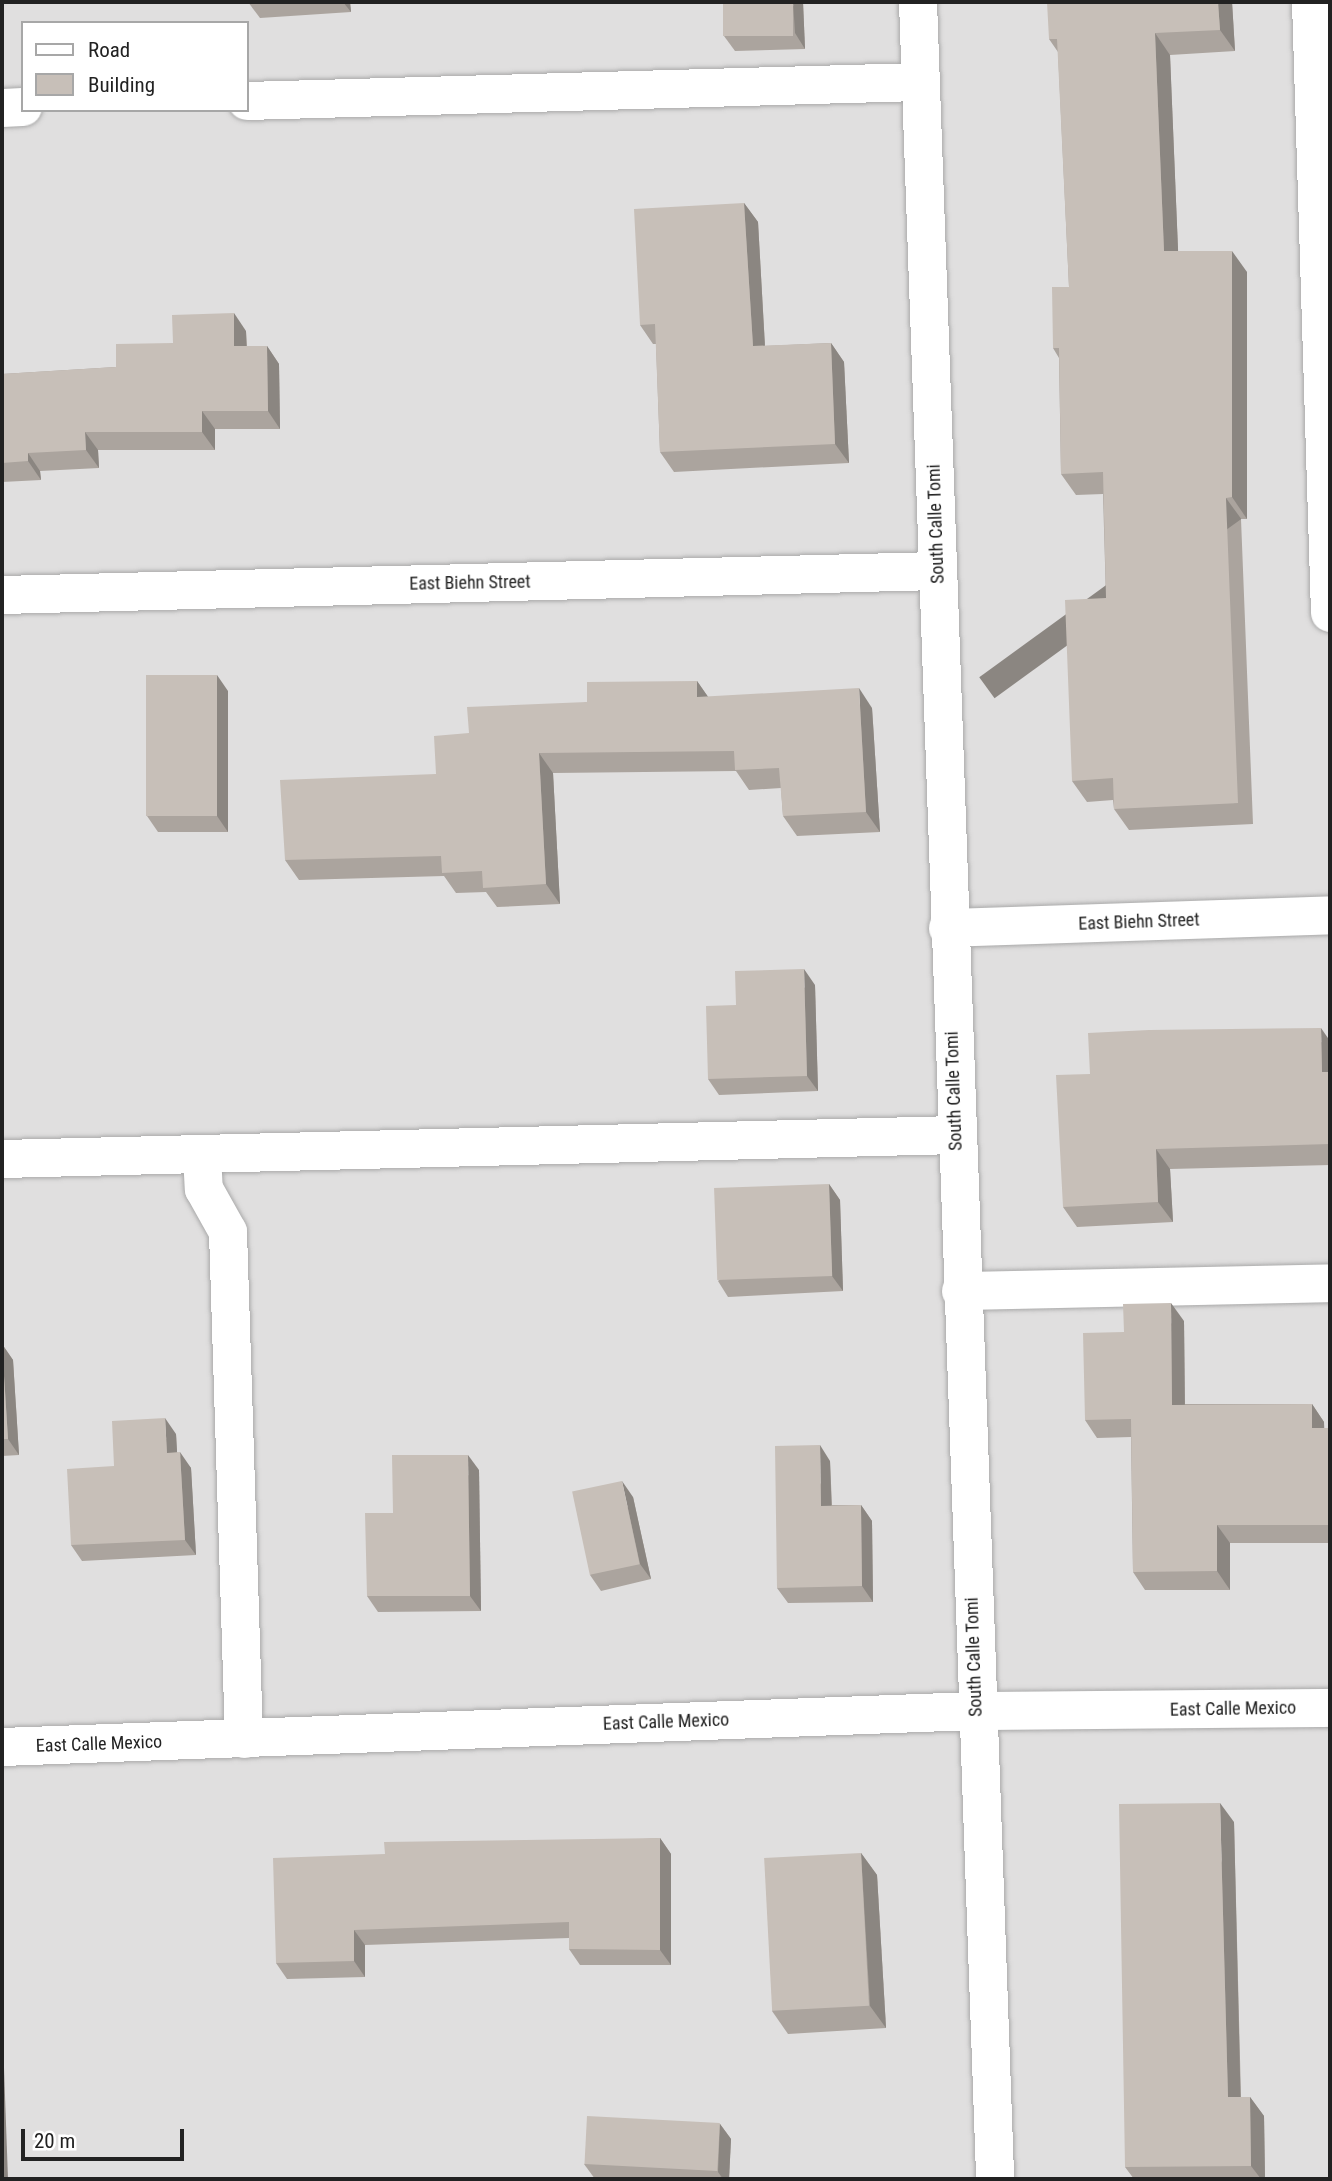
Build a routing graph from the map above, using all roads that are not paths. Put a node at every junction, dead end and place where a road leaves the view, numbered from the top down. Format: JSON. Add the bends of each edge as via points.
{"nodes":[{"id":1,"x":918,"y":2,"type":"edge"},
{"id":2,"x":1311,"y":2,"type":"edge"},
{"id":3,"x":920,"y":82,"type":"junction"},
{"id":4,"x":248,"y":101,"type":"edge"},
{"id":5,"x":21,"y":107,"type":"edge"},
{"id":6,"x":2,"y":108,"type":"edge"},
{"id":7,"x":937,"y":571,"type":"junction"},
{"id":8,"x":2,"y":595,"type":"edge"},
{"id":9,"x":1330,"y":612,"type":"edge"},
{"id":10,"x":1330,"y":915,"type":"edge"},
{"id":11,"x":948,"y":928,"type":"junction"},
{"id":12,"x":956,"y":1135,"type":"junction"},
{"id":13,"x":202,"y":1154,"type":"junction"},
{"id":14,"x":2,"y":1159,"type":"edge"},
{"id":15,"x":1330,"y":1283,"type":"edge"},
{"id":16,"x":961,"y":1291,"type":"junction"},
{"id":17,"x":1330,"y":1708,"type":"edge"},
{"id":18,"x":976,"y":1711,"type":"junction"},
{"id":19,"x":244,"y":1739,"type":"junction"},
{"id":20,"x":2,"y":1747,"type":"edge"},
{"id":21,"x":995,"y":2179,"type":"edge"}],
"edges":[{"from":1,"to":3,"type":"street","name":"South Calle Tomi"},
{"from":2,"to":9,"type":"street"},
{"from":3,"to":4,"type":"street"},
{"from":3,"to":7,"type":"street","name":"South Calle Tomi"},
{"from":5,"to":6,"type":"street"},
{"from":7,"to":8,"type":"street","name":"East Biehn Street"},
{"from":7,"to":11,"type":"street","name":"South Calle Tomi"},
{"from":10,"to":11,"type":"street","name":"East Biehn Street"},
{"from":11,"to":12,"type":"street","name":"South Calle Tomi"},
{"from":12,"to":13,"type":"street"},
{"from":12,"to":16,"type":"street","name":"South Calle Tomi"},
{"from":13,"to":14,"type":"street"},
{"from":13,"to":19,"type":"street","via":[[204,1189],[228,1232]]},
{"from":15,"to":16,"type":"street"},
{"from":16,"to":18,"type":"street","name":"South Calle Tomi"},
{"from":17,"to":18,"type":"street","name":"East Calle Mexico"},
{"from":18,"to":19,"type":"street","name":"East Calle Mexico"},
{"from":18,"to":21,"type":"street","name":"South Calle Tomi"},
{"from":19,"to":20,"type":"street","name":"East Calle Mexico"}]}
